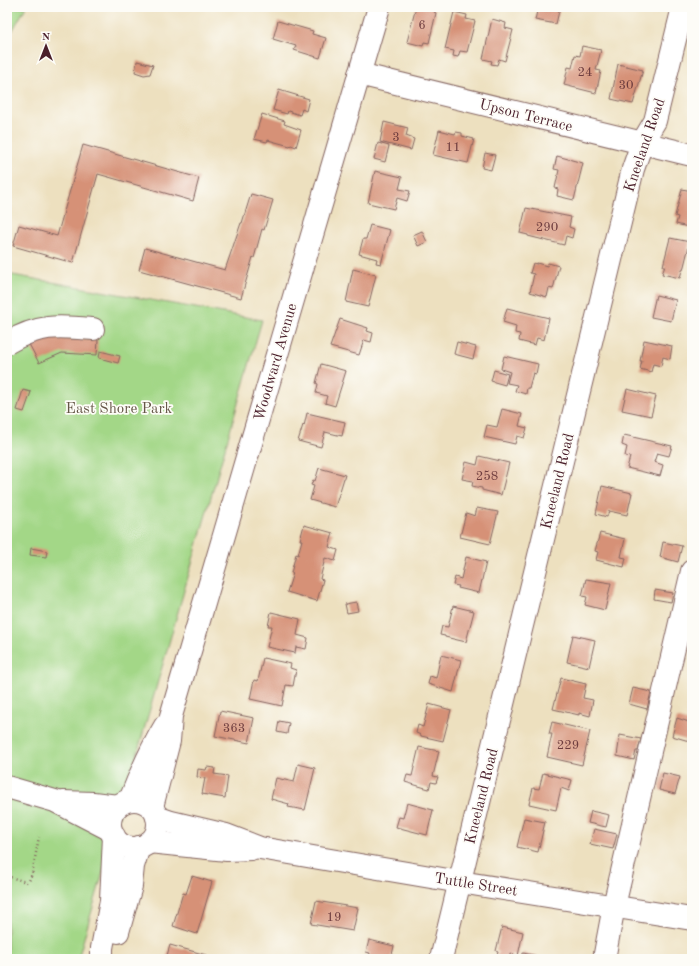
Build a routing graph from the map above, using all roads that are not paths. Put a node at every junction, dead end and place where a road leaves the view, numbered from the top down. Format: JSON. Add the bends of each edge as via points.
{"nodes":[{"id":1,"x":379,"y":7,"type":"edge"},
{"id":2,"x":683,"y":7,"type":"edge"},
{"id":3,"x":359,"y":74,"type":"junction"},
{"id":4,"x":642,"y":143,"type":"junction"},
{"id":5,"x":692,"y":155,"type":"edge"},
{"id":6,"x":93,"y":328,"type":"dead end"},
{"id":7,"x":7,"y":343,"type":"edge"},
{"id":8,"x":692,"y":571,"type":"edge"},
{"id":9,"x":171,"y":716,"type":"junction"},
{"id":10,"x":7,"y":787,"type":"edge"},
{"id":11,"x":56,"y":801,"type":"junction"},
{"id":12,"x":124,"y":803,"type":"junction"},
{"id":13,"x":154,"y":812,"type":"junction"},
{"id":14,"x":112,"y":833,"type":"junction"},
{"id":15,"x":144,"y":845,"type":"junction"},
{"id":16,"x":260,"y":848,"type":"junction"},
{"id":17,"x":460,"y":882,"type":"junction"},
{"id":18,"x":614,"y":906,"type":"junction"},
{"id":19,"x":692,"y":919,"type":"edge"},
{"id":20,"x":103,"y":959,"type":"edge"},
{"id":21,"x":441,"y":959,"type":"edge"},
{"id":22,"x":604,"y":959,"type":"edge"}],
"edges":[{"from":1,"to":3,"type":"street","name":"Woodward Avenue"},
{"from":2,"to":4,"type":"street","name":"Kneeland Road","via":[[655,121]]},
{"from":3,"to":4,"type":"street","name":"Upson Terrace"},
{"from":3,"to":9,"type":"street","name":"Woodward Avenue"},
{"from":4,"to":5,"type":"street","name":"Upson Terrace"},
{"from":4,"to":17,"type":"street","name":"Kneeland Road","via":[[631,176]]},
{"from":6,"to":7,"type":"street","via":[[44,328],[22,334]]},
{"from":8,"to":18,"type":"street"},
{"from":9,"to":12,"type":"street","name":"Woodward Avenue"},
{"from":9,"to":13,"type":"street","name":"Woodward Avenue","via":[[169,741]]},
{"from":10,"to":11,"type":"street"},
{"from":11,"to":12,"type":"street"},
{"from":11,"to":14,"type":"street"},
{"from":12,"to":13,"type":"street","via":[[138,800],[145,802]]},
{"from":12,"to":14,"type":"street","via":[[111,817]]},
{"from":13,"to":15,"type":"street","via":[[158,824],[157,831]]},
{"from":13,"to":16,"type":"street","name":"Tuttle Street","via":[[171,822],[226,835]]},
{"from":14,"to":15,"type":"street","via":[[124,846],[132,848]]},
{"from":14,"to":20,"type":"street","via":[[111,901],[102,948]]},
{"from":15,"to":16,"type":"street","name":"Tuttle Street","via":[[227,850]]},
{"from":15,"to":20,"type":"street","via":[[133,866],[131,886],[113,950]]},
{"from":16,"to":17,"type":"street","name":"Tuttle Street"},
{"from":17,"to":18,"type":"street","name":"Tuttle Street"},
{"from":17,"to":21,"type":"street","name":"Kneeland Road"},
{"from":18,"to":19,"type":"street","name":"Tuttle Street"},
{"from":18,"to":22,"type":"street"}]}
